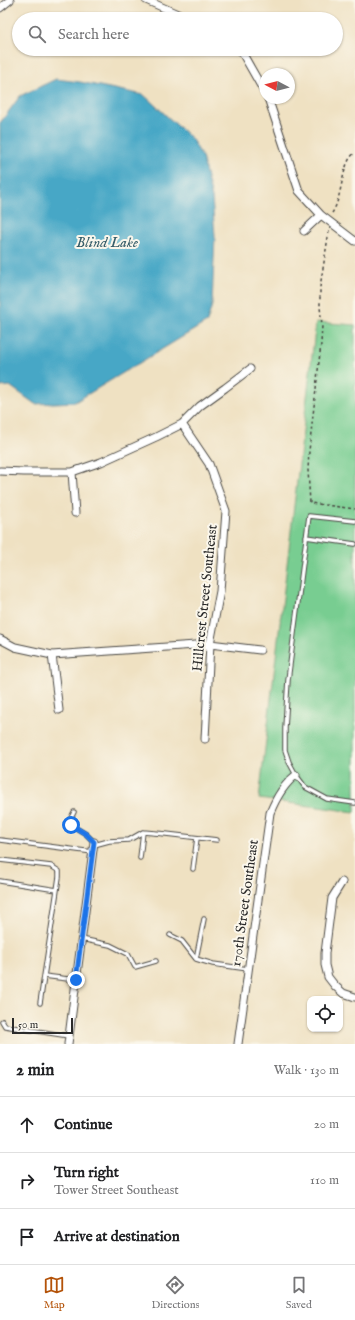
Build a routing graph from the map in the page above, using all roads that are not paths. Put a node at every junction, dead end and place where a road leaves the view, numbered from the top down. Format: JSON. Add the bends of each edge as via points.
{"nodes":[{"id":1,"x":10,"y":0,"type":"edge"},
{"id":2,"x":146,"y":0,"type":"edge"},
{"id":3,"x":0,"y":8,"type":"edge"},
{"id":4,"x":173,"y":12,"type":"edge"},
{"id":5,"x":244,"y":56,"type":"edge"},
{"id":6,"x":259,"y":82,"type":"edge"},
{"id":7,"x":270,"y":104,"type":"edge"},
{"id":8,"x":321,"y":215,"type":"junction"},
{"id":9,"x":304,"y":230,"type":"dead end"},
{"id":10,"x":355,"y":241,"type":"edge"},
{"id":11,"x":250,"y":369,"type":"dead end"},
{"id":12,"x":182,"y":424,"type":"junction"},
{"id":13,"x":0,"y":471,"type":"edge"},
{"id":14,"x":72,"y":472,"type":"junction"},
{"id":15,"x":75,"y":513,"type":"dead end"},
{"id":16,"x":355,"y":522,"type":"edge"},
{"id":17,"x":306,"y":538,"type":"junction"},
{"id":18,"x":355,"y":544,"type":"edge"},
{"id":19,"x":0,"y":639,"type":"edge"},
{"id":20,"x":210,"y":644,"type":"junction"},
{"id":21,"x":260,"y":650,"type":"dead end"},
{"id":22,"x":52,"y":655,"type":"junction"},
{"id":23,"x":59,"y":710,"type":"dead end"},
{"id":24,"x":205,"y":739,"type":"dead end"},
{"id":25,"x":296,"y":775,"type":"junction"},
{"id":26,"x":355,"y":803,"type":"edge"},
{"id":27,"x":74,"y":812,"type":"dead end"},
{"id":28,"x":143,"y":832,"type":"junction"},
{"id":29,"x":197,"y":838,"type":"junction"},
{"id":30,"x":0,"y":840,"type":"edge"},
{"id":31,"x":217,"y":840,"type":"dead end"},
{"id":32,"x":94,"y":847,"type":"junction"},
{"id":33,"x":140,"y":858,"type":"dead end"},
{"id":34,"x":0,"y":860,"type":"edge"},
{"id":35,"x":193,"y":869,"type":"dead end"},
{"id":36,"x":0,"y":881,"type":"edge"},
{"id":37,"x":342,"y":882,"type":"dead end"},
{"id":38,"x":57,"y":890,"type":"junction"},
{"id":39,"x":204,"y":919,"type":"dead end"},
{"id":40,"x":170,"y":935,"type":"dead end"},
{"id":41,"x":81,"y":939,"type":"junction"},
{"id":42,"x":196,"y":959,"type":"junction"},
{"id":43,"x":156,"y":961,"type":"dead end"},
{"id":44,"x":248,"y":969,"type":"junction"},
{"id":45,"x":44,"y":976,"type":"junction"},
{"id":46,"x":76,"y":980,"type":"junction"},
{"id":47,"x":355,"y":997,"type":"edge"},
{"id":48,"x":40,"y":1003,"type":"dead end"},
{"id":49,"x":2,"y":1021,"type":"dead end"},
{"id":50,"x":69,"y":1036,"type":"junction"},
{"id":51,"x":68,"y":1044,"type":"edge"},
{"id":52,"x":238,"y":1044,"type":"edge"}],
"edges":[{"from":1,"to":3,"type":"street"},
{"from":2,"to":4,"type":"street"},
{"from":5,"to":6,"type":"street"},
{"from":7,"to":8,"type":"street","via":[[299,191]]},
{"from":8,"to":9,"type":"street"},
{"from":8,"to":10,"type":"street"},
{"from":11,"to":12,"type":"street","via":[[200,406]]},
{"from":12,"to":14,"type":"street","via":[[156,438]]},
{"from":12,"to":20,"type":"street","name":"Hillcrest Street Southeast","via":[[209,464],[226,511],[220,591]]},
{"from":13,"to":14,"type":"street"},
{"from":14,"to":15,"type":"street"},
{"from":16,"to":17,"type":"lane","via":[[309,516]]},
{"from":17,"to":18,"type":"lane"},
{"from":17,"to":25,"type":"lane","via":[[285,709],[285,750]]},
{"from":19,"to":22,"type":"street","via":[[15,647]]},
{"from":20,"to":21,"type":"street"},
{"from":20,"to":22,"type":"street"},
{"from":20,"to":24,"type":"street","name":"Hillcrest Street Southeast"},
{"from":22,"to":23,"type":"street"},
{"from":25,"to":26,"type":"lane","via":[[305,787],[316,794]]},
{"from":25,"to":44,"type":"street","name":"170th Street Southeast","via":[[277,795],[270,813]]},
{"from":27,"to":32,"type":"lane","via":[[70,820],[71,825],[86,834]]},
{"from":28,"to":29,"type":"lane"},
{"from":28,"to":32,"type":"lane","via":[[129,840]]},
{"from":28,"to":33,"type":"lane"},
{"from":29,"to":31,"type":"lane"},
{"from":29,"to":35,"type":"lane"},
{"from":30,"to":32,"type":"lane"},
{"from":32,"to":41,"type":"street"},
{"from":34,"to":38,"type":"lane","via":[[51,866],[58,871]]},
{"from":36,"to":38,"type":"lane"},
{"from":37,"to":47,"type":"street","via":[[332,898],[325,965],[328,977],[335,986],[343,993]]},
{"from":38,"to":45,"type":"lane"},
{"from":39,"to":42,"type":"lane"},
{"from":40,"to":42,"type":"lane","via":[[182,942]]},
{"from":41,"to":43,"type":"lane","via":[[110,945],[128,954],[135,967]]},
{"from":41,"to":46,"type":"street"},
{"from":42,"to":44,"type":"lane"},
{"from":44,"to":52,"type":"street","name":"170th Street Southeast"},
{"from":45,"to":46,"type":"lane"},
{"from":45,"to":48,"type":"lane"},
{"from":46,"to":50,"type":"street"},
{"from":49,"to":50,"type":"lane","via":[[5,1026]]},
{"from":50,"to":51,"type":"street"}]}
